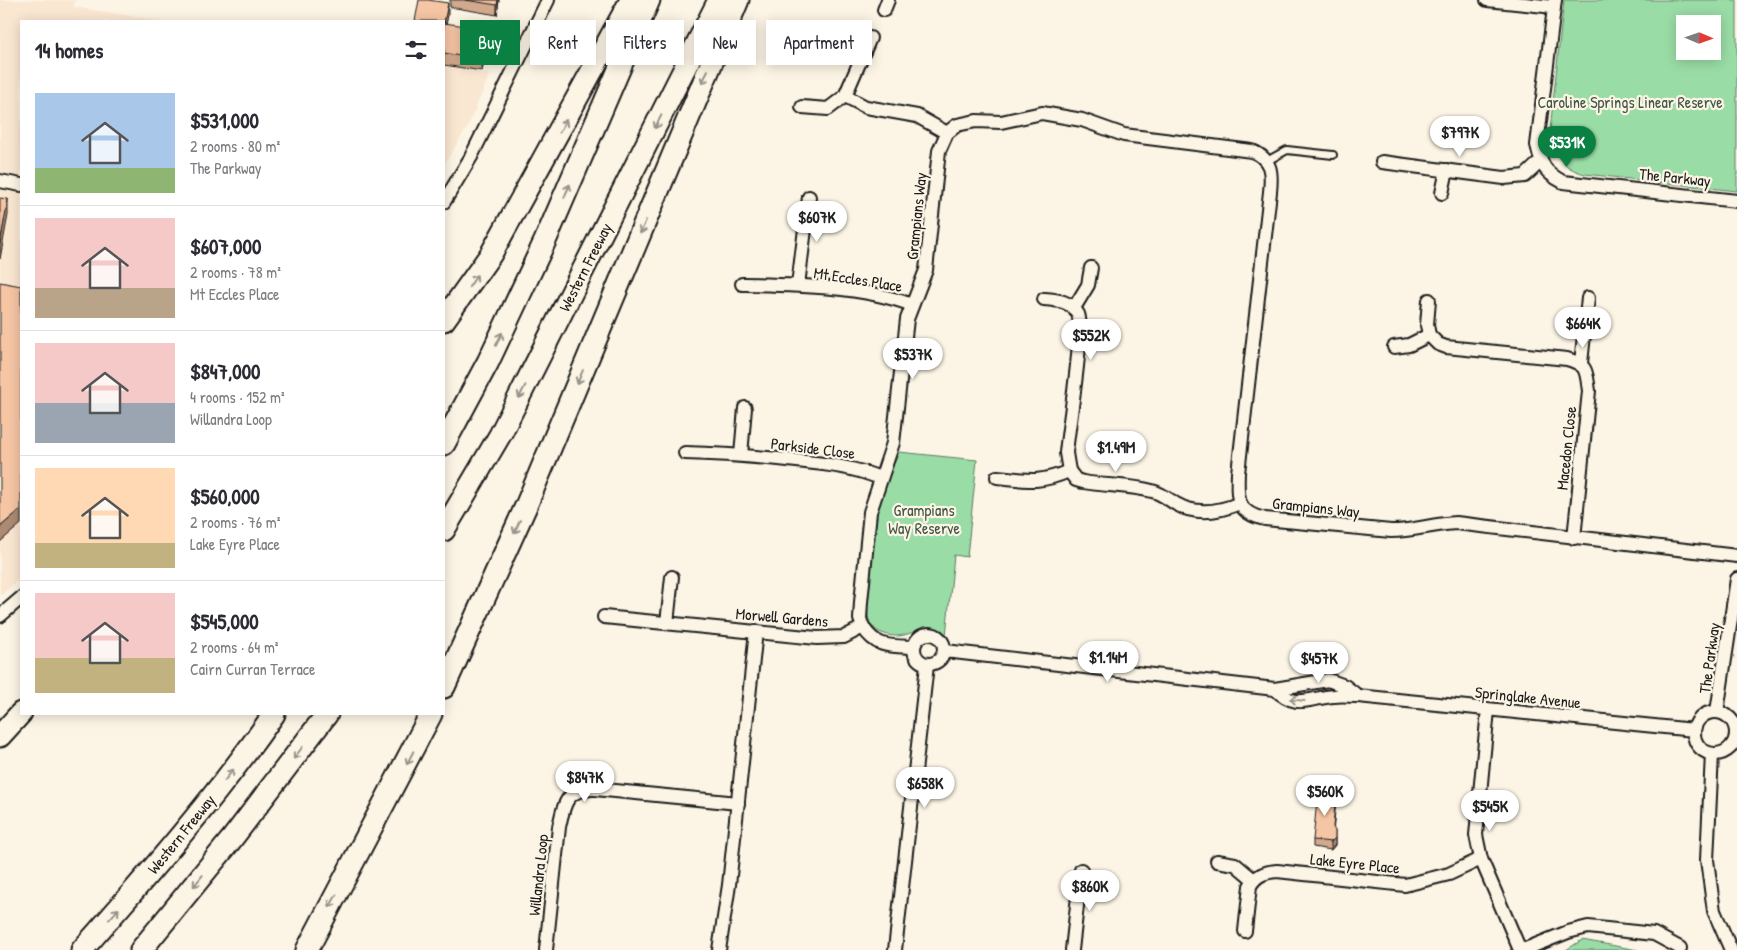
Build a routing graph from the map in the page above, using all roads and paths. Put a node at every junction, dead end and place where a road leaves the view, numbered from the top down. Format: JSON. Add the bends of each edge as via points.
{"nodes":[{"id":1,"x":548,"y":0,"type":"edge"},
{"id":2,"x":631,"y":0,"type":"edge"},
{"id":3,"x":649,"y":0,"type":"edge"},
{"id":4,"x":719,"y":0,"type":"edge"},
{"id":5,"x":738,"y":0,"type":"edge"},
{"id":6,"x":1487,"y":0,"type":"edge"},
{"id":7,"x":1554,"y":4,"type":"edge"},
{"id":8,"x":858,"y":65,"type":"edge"},
{"id":9,"x":845,"y":96,"type":"junction"},
{"id":10,"x":802,"y":107,"type":"dead end"},
{"id":11,"x":947,"y":133,"type":"junction"},
{"id":12,"x":1333,"y":155,"type":"dead end"},
{"id":13,"x":1267,"y":161,"type":"junction"},
{"id":14,"x":1541,"y":161,"type":"junction"},
{"id":15,"x":1382,"y":162,"type":"dead end"},
{"id":16,"x":1447,"y":170,"type":"junction"},
{"id":17,"x":0,"y":181,"type":"edge"},
{"id":18,"x":20,"y":185,"type":"edge"},
{"id":19,"x":1442,"y":193,"type":"dead end"},
{"id":20,"x":809,"y":197,"type":"dead end"},
{"id":21,"x":445,"y":200,"type":"edge"},
{"id":22,"x":1737,"y":201,"type":"edge"},
{"id":23,"x":1090,"y":268,"type":"dead end"},
{"id":24,"x":742,"y":284,"type":"dead end"},
{"id":25,"x":798,"y":285,"type":"junction"},
{"id":26,"x":1588,"y":298,"type":"dead end"},
{"id":27,"x":1044,"y":299,"type":"dead end"},
{"id":28,"x":1429,"y":300,"type":"dead end"},
{"id":29,"x":912,"y":305,"type":"junction"},
{"id":30,"x":1074,"y":308,"type":"junction"},
{"id":31,"x":445,"y":319,"type":"edge"},
{"id":32,"x":1430,"y":335,"type":"junction"},
{"id":33,"x":1394,"y":347,"type":"dead end"},
{"id":34,"x":1581,"y":363,"type":"junction"},
{"id":35,"x":745,"y":408,"type":"dead end"},
{"id":36,"x":445,"y":442,"type":"edge"},
{"id":37,"x":685,"y":453,"type":"dead end"},
{"id":38,"x":741,"y":455,"type":"junction"},
{"id":39,"x":1069,"y":471,"type":"junction"},
{"id":40,"x":997,"y":477,"type":"dead end"},
{"id":41,"x":880,"y":478,"type":"junction"},
{"id":42,"x":1240,"y":503,"type":"junction"},
{"id":43,"x":445,"y":528,"type":"edge"},
{"id":44,"x":1574,"y":538,"type":"junction"},
{"id":45,"x":1737,"y":556,"type":"edge"},
{"id":46,"x":672,"y":577,"type":"dead end"},
{"id":47,"x":1737,"y":579,"type":"edge"},
{"id":48,"x":20,"y":599,"type":"edge"},
{"id":49,"x":0,"y":616,"type":"edge"},
{"id":50,"x":604,"y":617,"type":"dead end"},
{"id":51,"x":667,"y":622,"type":"junction"},
{"id":52,"x":863,"y":627,"type":"junction"},
{"id":53,"x":756,"y":631,"type":"junction"},
{"id":54,"x":914,"y":648,"type":"junction"},
{"id":55,"x":944,"y":650,"type":"junction"},
{"id":56,"x":927,"y":665,"type":"junction"},
{"id":57,"x":445,"y":685,"type":"edge"},
{"id":58,"x":1488,"y":710,"type":"junction"},
{"id":59,"x":1717,"y":712,"type":"junction"},
{"id":60,"x":20,"y":714,"type":"edge"},
{"id":61,"x":273,"y":715,"type":"edge"},
{"id":62,"x":326,"y":715,"type":"edge"},
{"id":63,"x":430,"y":715,"type":"edge"},
{"id":64,"x":1694,"y":730,"type":"junction"},
{"id":65,"x":1736,"y":735,"type":"edge"},
{"id":66,"x":0,"y":736,"type":"edge"},
{"id":67,"x":1712,"y":754,"type":"junction"},
{"id":68,"x":738,"y":803,"type":"junction"},
{"id":69,"x":1481,"y":859,"type":"junction"},
{"id":70,"x":1217,"y":861,"type":"dead end"},
{"id":71,"x":1080,"y":870,"type":"dead end"},
{"id":72,"x":1254,"y":880,"type":"junction"},
{"id":73,"x":1245,"y":931,"type":"dead end"},
{"id":74,"x":1680,"y":948,"type":"dead end"},
{"id":75,"x":82,"y":950,"type":"edge"},
{"id":76,"x":141,"y":950,"type":"edge"},
{"id":77,"x":306,"y":950,"type":"edge"},
{"id":78,"x":546,"y":950,"type":"edge"},
{"id":79,"x":719,"y":950,"type":"edge"},
{"id":80,"x":895,"y":950,"type":"edge"},
{"id":81,"x":1072,"y":950,"type":"edge"},
{"id":82,"x":1522,"y":950,"type":"edge"},
{"id":83,"x":1731,"y":950,"type":"edge"}],
"edges":[{"from":1,"to":21,"type":"street","via":[[476,149]]},
{"from":31,"to":2,"type":"highway","one_way":true,"via":[[491,254]]},
{"from":36,"to":3,"type":"highway","one_way":true,"via":[[488,362],[545,241]]},
{"from":4,"to":43,"type":"highway","name":"Western Freeway","one_way":true,"via":[[500,435]]},
{"from":5,"to":57,"type":"highway","one_way":true,"via":[[526,506]]},
{"from":6,"to":7,"type":"street"},
{"from":7,"to":14,"type":"street","via":[[1537,145]]},
{"from":8,"to":9,"type":"street"},
{"from":9,"to":10,"type":"street","via":[[828,109]]},
{"from":9,"to":11,"type":"street","via":[[866,107],[917,116]]},
{"from":11,"to":13,"type":"street","via":[[965,122],[1001,122],[1042,113],[1082,120],[1124,136],[1252,152]]},
{"from":11,"to":29,"type":"street","name":"Grampians Way","via":[[939,151],[926,270]]},
{"from":12,"to":13,"type":"lane","via":[[1287,150]]},
{"from":13,"to":42,"type":"street","via":[[1271,178],[1238,473]]},
{"from":14,"to":16,"type":"street","via":[[1525,176],[1504,178]]},
{"from":14,"to":22,"type":"street","name":"The Parkway","via":[[1548,174],[1563,182]]},
{"from":15,"to":16,"type":"street"},
{"from":16,"to":19,"type":"street"},
{"from":17,"to":18,"type":"street"},
{"from":20,"to":25,"type":"street","name":"Mt Eccles Place"},
{"from":23,"to":30,"type":"street","via":[[1088,285]]},
{"from":24,"to":25,"type":"street","name":"Mt Eccles Place"},
{"from":25,"to":29,"type":"street","name":"Mt Eccles Place","via":[[877,295]]},
{"from":26,"to":34,"type":"street","name":"Macedon Close"},
{"from":27,"to":30,"type":"street","via":[[1061,301]]},
{"from":28,"to":32,"type":"street","via":[[1427,326]]},
{"from":29,"to":41,"type":"street","name":"Grampians Way","via":[[904,337],[893,443]]},
{"from":30,"to":39,"type":"street","via":[[1080,320],[1080,334],[1066,453]]},
{"from":32,"to":33,"type":"street","via":[[1409,345]]},
{"from":32,"to":34,"type":"street","via":[[1446,347]]},
{"from":34,"to":44,"type":"street","name":"Macedon Close","via":[[1586,370],[1588,391]]},
{"from":35,"to":38,"type":"street"},
{"from":37,"to":38,"type":"street","name":"Parkside Close"},
{"from":38,"to":41,"type":"street","name":"Parkside Close","via":[[858,469]]},
{"from":39,"to":40,"type":"street","via":[[1040,481]]},
{"from":39,"to":42,"type":"street","via":[[1076,480],[1152,491],[1177,504],[1204,512],[1224,510]]},
{"from":41,"to":52,"type":"street","name":"Grampians Way","via":[[870,512],[860,602]]},
{"from":42,"to":44,"type":"street","name":"Grampians Way","via":[[1248,513],[1265,519],[1391,531],[1456,523]]},
{"from":44,"to":45,"type":"street","name":"Grampians Way"},
{"from":46,"to":51,"type":"street"},
{"from":47,"to":59,"type":"street","name":"The Parkway"},
{"from":48,"to":49,"type":"street"},
{"from":50,"to":51,"type":"street","name":"Morwell Gardens"},
{"from":51,"to":53,"type":"street","name":"Morwell Gardens"},
{"from":52,"to":53,"type":"street","name":"Morwell Gardens","via":[[833,638]]},
{"from":52,"to":54,"type":"street","via":[[870,639],[882,645]]},
{"from":53,"to":68,"type":"street"},
{"from":54,"to":55,"type":"street","via":[[921,636],[930,634],[939,638]]},
{"from":54,"to":56,"type":"street","via":[[917,659]]},
{"from":55,"to":56,"type":"street","via":[[941,660]]},
{"from":55,"to":58,"type":"street","name":"Springlake Avenue","via":[[1275,689],[1284,698],[1303,702],[1334,696],[1358,696]]},
{"from":56,"to":80,"type":"street"},
{"from":58,"to":64,"type":"street","name":"Springlake Avenue"},
{"from":58,"to":69,"type":"street","via":[[1477,814],[1476,836]]},
{"from":59,"to":64,"type":"street","via":[[1700,718]]},
{"from":59,"to":65,"type":"street","via":[[1729,718]]},
{"from":60,"to":66,"type":"highway"},
{"from":75,"to":61,"type":"highway","name":"Western Freeway","one_way":true,"via":[[242,760]]},
{"from":62,"to":76,"type":"highway","one_way":true,"via":[[231,840]]},
{"from":63,"to":77,"type":"highway","one_way":true},
{"from":64,"to":67,"type":"street","via":[[1696,743]]},
{"from":65,"to":67,"type":"street","via":[[1730,747]]},
{"from":67,"to":83,"type":"street","via":[[1707,860],[1714,911]]},
{"from":68,"to":78,"type":"street","name":"Willandra Loop","via":[[595,789],[573,793],[564,806],[559,827]]},
{"from":68,"to":79,"type":"street"},
{"from":69,"to":72,"type":"street","name":"Lake Eyre Place","via":[[1449,874],[1405,885],[1277,871],[1265,872]]},
{"from":69,"to":82,"type":"street"},
{"from":70,"to":72,"type":"street","via":[[1235,864]]},
{"from":71,"to":81,"type":"street"},
{"from":72,"to":73,"type":"street","via":[[1248,892]]},
{"from":74,"to":82,"type":"street","via":[[1654,934],[1588,927]]}]}
